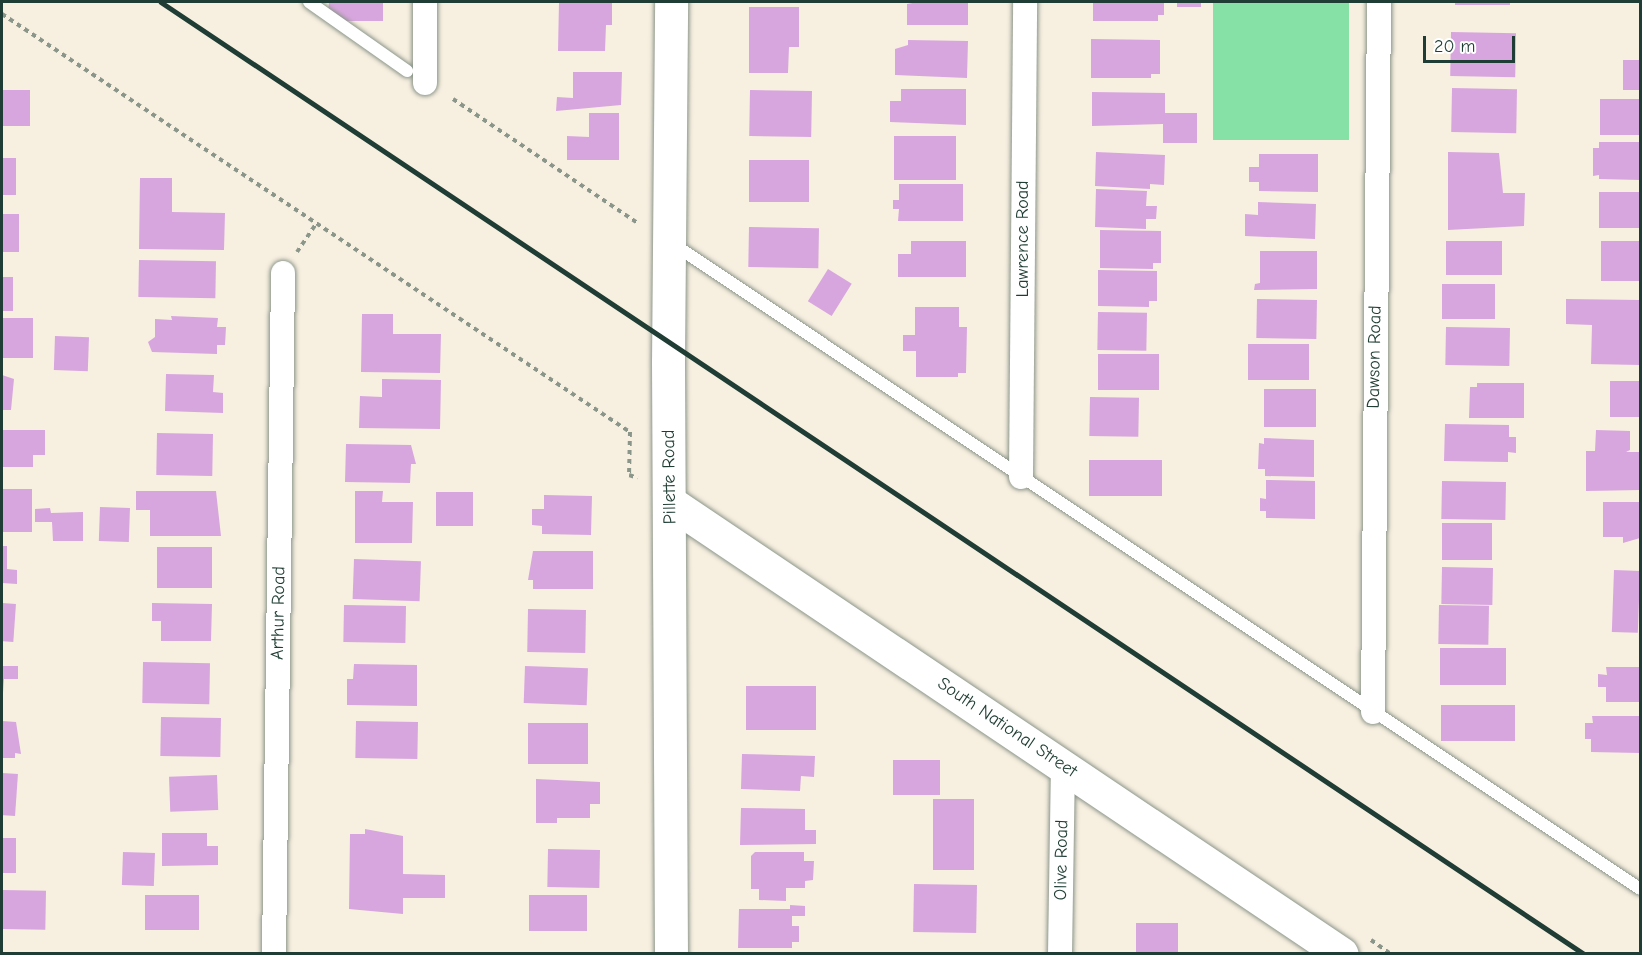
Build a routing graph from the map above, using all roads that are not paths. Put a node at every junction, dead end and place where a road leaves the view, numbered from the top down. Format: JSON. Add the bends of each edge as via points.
{"nodes":[{"id":1,"x":309,"y":2,"type":"edge"},
{"id":2,"x":425,"y":2,"type":"edge"},
{"id":3,"x":671,"y":2,"type":"edge"},
{"id":4,"x":1025,"y":2,"type":"edge"},
{"id":5,"x":1379,"y":2,"type":"edge"},
{"id":6,"x":416,"y":77,"type":"joint"},
{"id":7,"x":670,"y":241,"type":"junction"},
{"id":8,"x":283,"y":273,"type":"road end"},
{"id":9,"x":1022,"y":477,"type":"junction"},
{"id":10,"x":671,"y":503,"type":"junction"},
{"id":11,"x":1373,"y":712,"type":"junction"},
{"id":12,"x":1063,"y":766,"type":"junction"},
{"id":13,"x":1641,"y":889,"type":"edge"},
{"id":14,"x":274,"y":954,"type":"edge"},
{"id":15,"x":671,"y":954,"type":"edge"},
{"id":16,"x":1060,"y":954,"type":"edge"},
{"id":17,"x":1342,"y":954,"type":"edge"}],
"edges":[{"from":1,"to":6,"type":"lane"},
{"from":2,"to":6,"type":"street"},
{"from":3,"to":7,"type":"street","name":"Pillette Road"},
{"from":4,"to":9,"type":"street","name":"Lawrence Road"},
{"from":5,"to":11,"type":"street","name":"Dawson Road"},
{"from":7,"to":9,"type":"lane"},
{"from":7,"to":10,"type":"street","name":"Pillette Road"},
{"from":8,"to":14,"type":"street","name":"Arthur Road"},
{"from":9,"to":11,"type":"lane"},
{"from":10,"to":12,"type":"street","name":"South National Street"},
{"from":10,"to":15,"type":"street","name":"Pillette Road"},
{"from":11,"to":13,"type":"lane"},
{"from":12,"to":16,"type":"street","name":"Olive Road"},
{"from":12,"to":17,"type":"street","name":"South National Street"}]}
